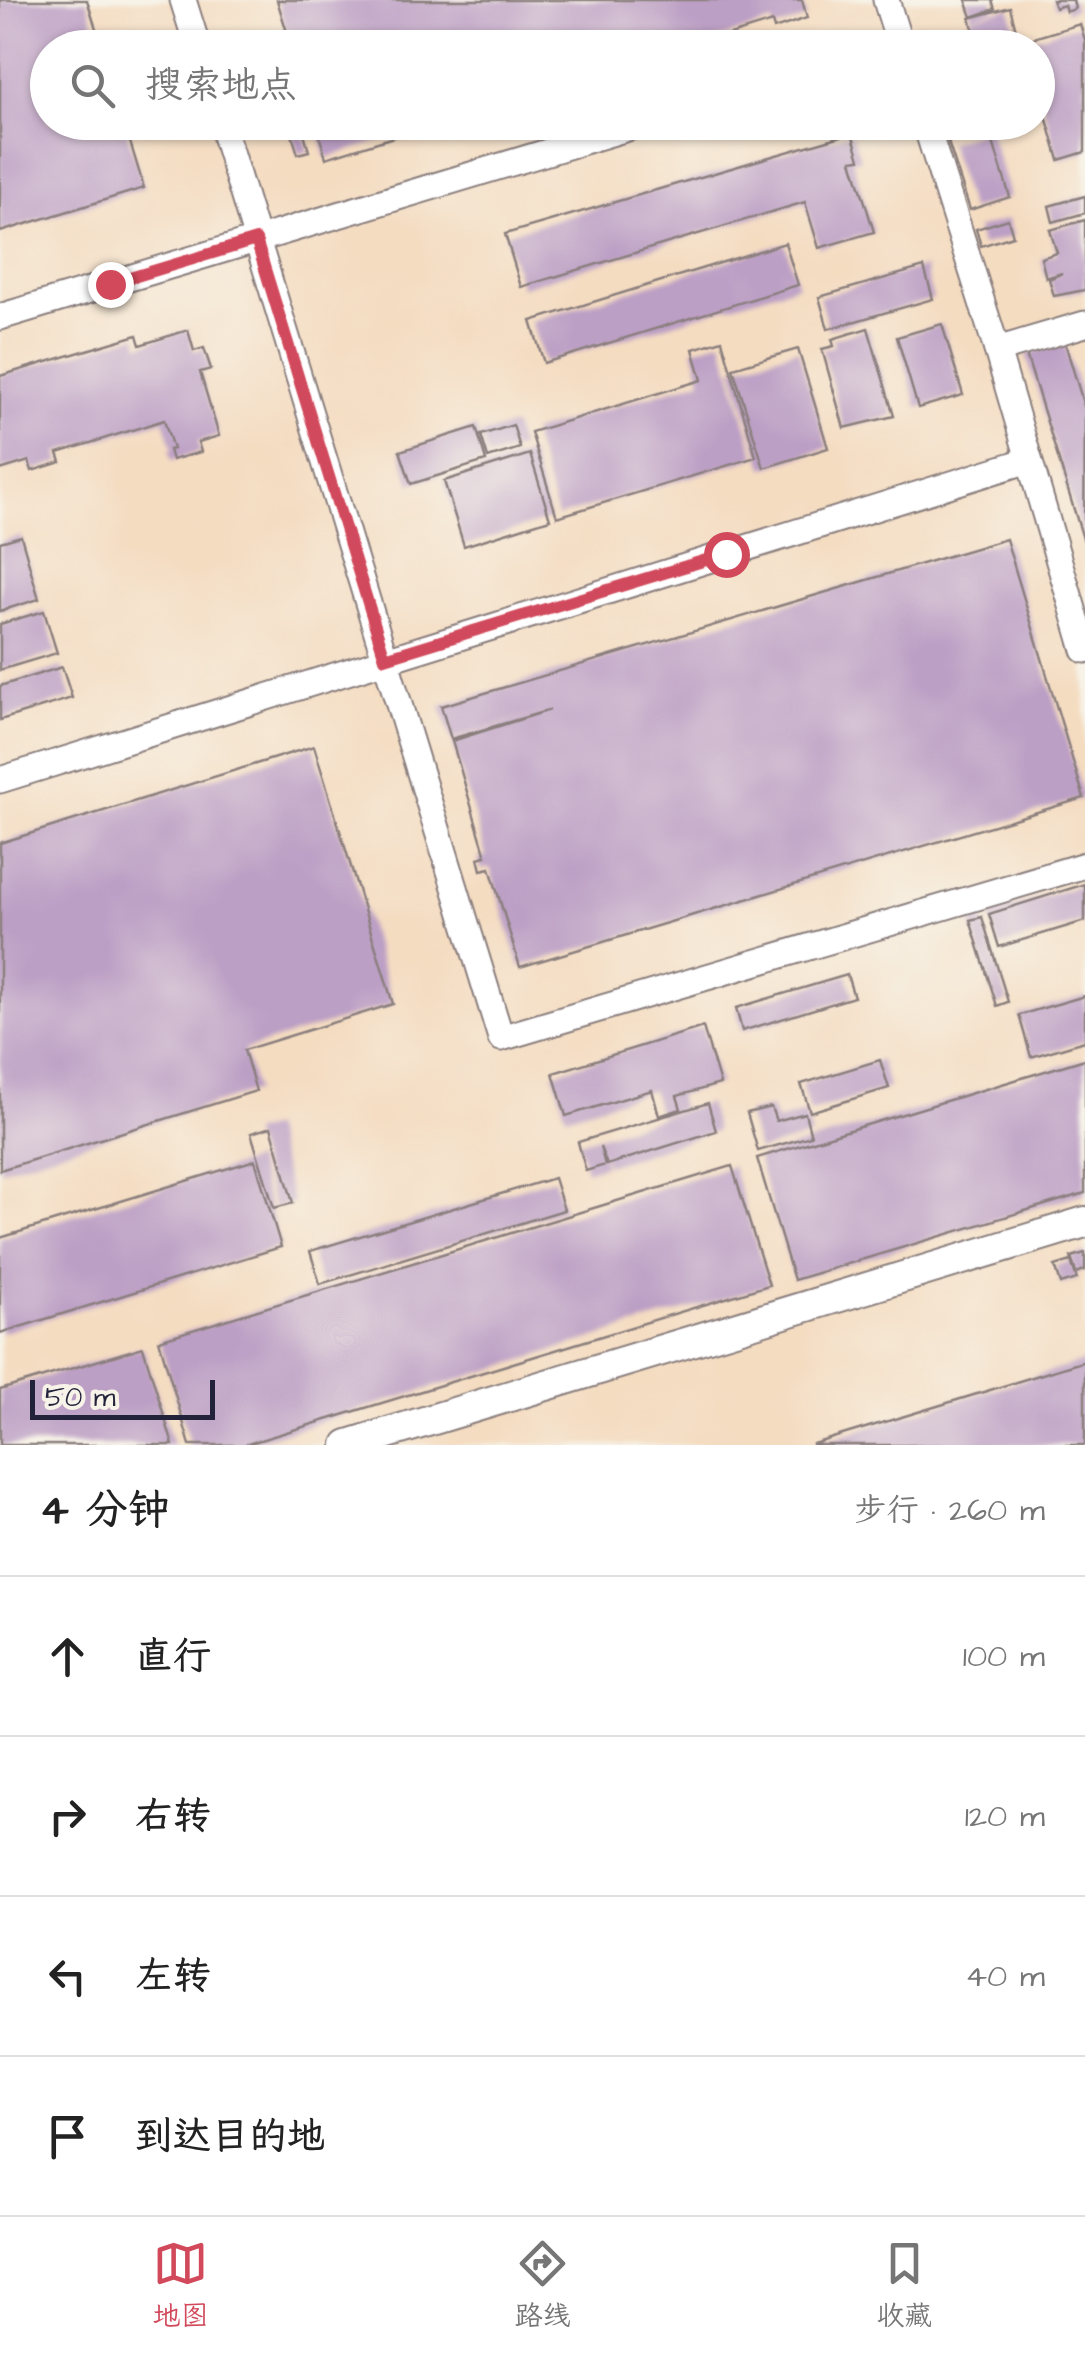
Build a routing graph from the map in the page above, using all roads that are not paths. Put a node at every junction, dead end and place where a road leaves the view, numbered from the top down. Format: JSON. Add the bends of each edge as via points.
{"nodes":[{"id":1,"x":183,"y":0,"type":"edge"},
{"id":2,"x":886,"y":0,"type":"edge"},
{"id":3,"x":192,"y":30,"type":"edge"},
{"id":4,"x":894,"y":30,"type":"edge"},
{"id":5,"x":226,"y":140,"type":"edge"},
{"id":6,"x":587,"y":140,"type":"edge"},
{"id":7,"x":931,"y":140,"type":"edge"},
{"id":8,"x":256,"y":240,"type":"junction"},
{"id":9,"x":0,"y":317,"type":"edge"},
{"id":10,"x":1085,"y":324,"type":"edge"},
{"id":11,"x":997,"y":350,"type":"junction"},
{"id":12,"x":1029,"y":460,"type":"junction"},
{"id":13,"x":1085,"y":650,"type":"edge"},
{"id":14,"x":385,"y":658,"type":"junction"},
{"id":15,"x":0,"y":780,"type":"edge"},
{"id":16,"x":1085,"y":866,"type":"edge"},
{"id":17,"x":1085,"y":1222,"type":"edge"},
{"id":18,"x":348,"y":1445,"type":"edge"}],
"edges":[{"from":1,"to":3,"type":"street"},
{"from":2,"to":4,"type":"street"},
{"from":5,"to":8,"type":"street"},
{"from":6,"to":8,"type":"street"},
{"from":7,"to":11,"type":"street"},
{"from":8,"to":9,"type":"street"},
{"from":8,"to":14,"type":"street"},
{"from":10,"to":11,"type":"street"},
{"from":11,"to":12,"type":"street"},
{"from":12,"to":13,"type":"street"},
{"from":12,"to":14,"type":"street"},
{"from":14,"to":15,"type":"street"},
{"from":14,"to":16,"type":"street","via":[[501,1038]]},
{"from":17,"to":18,"type":"street"}]}
